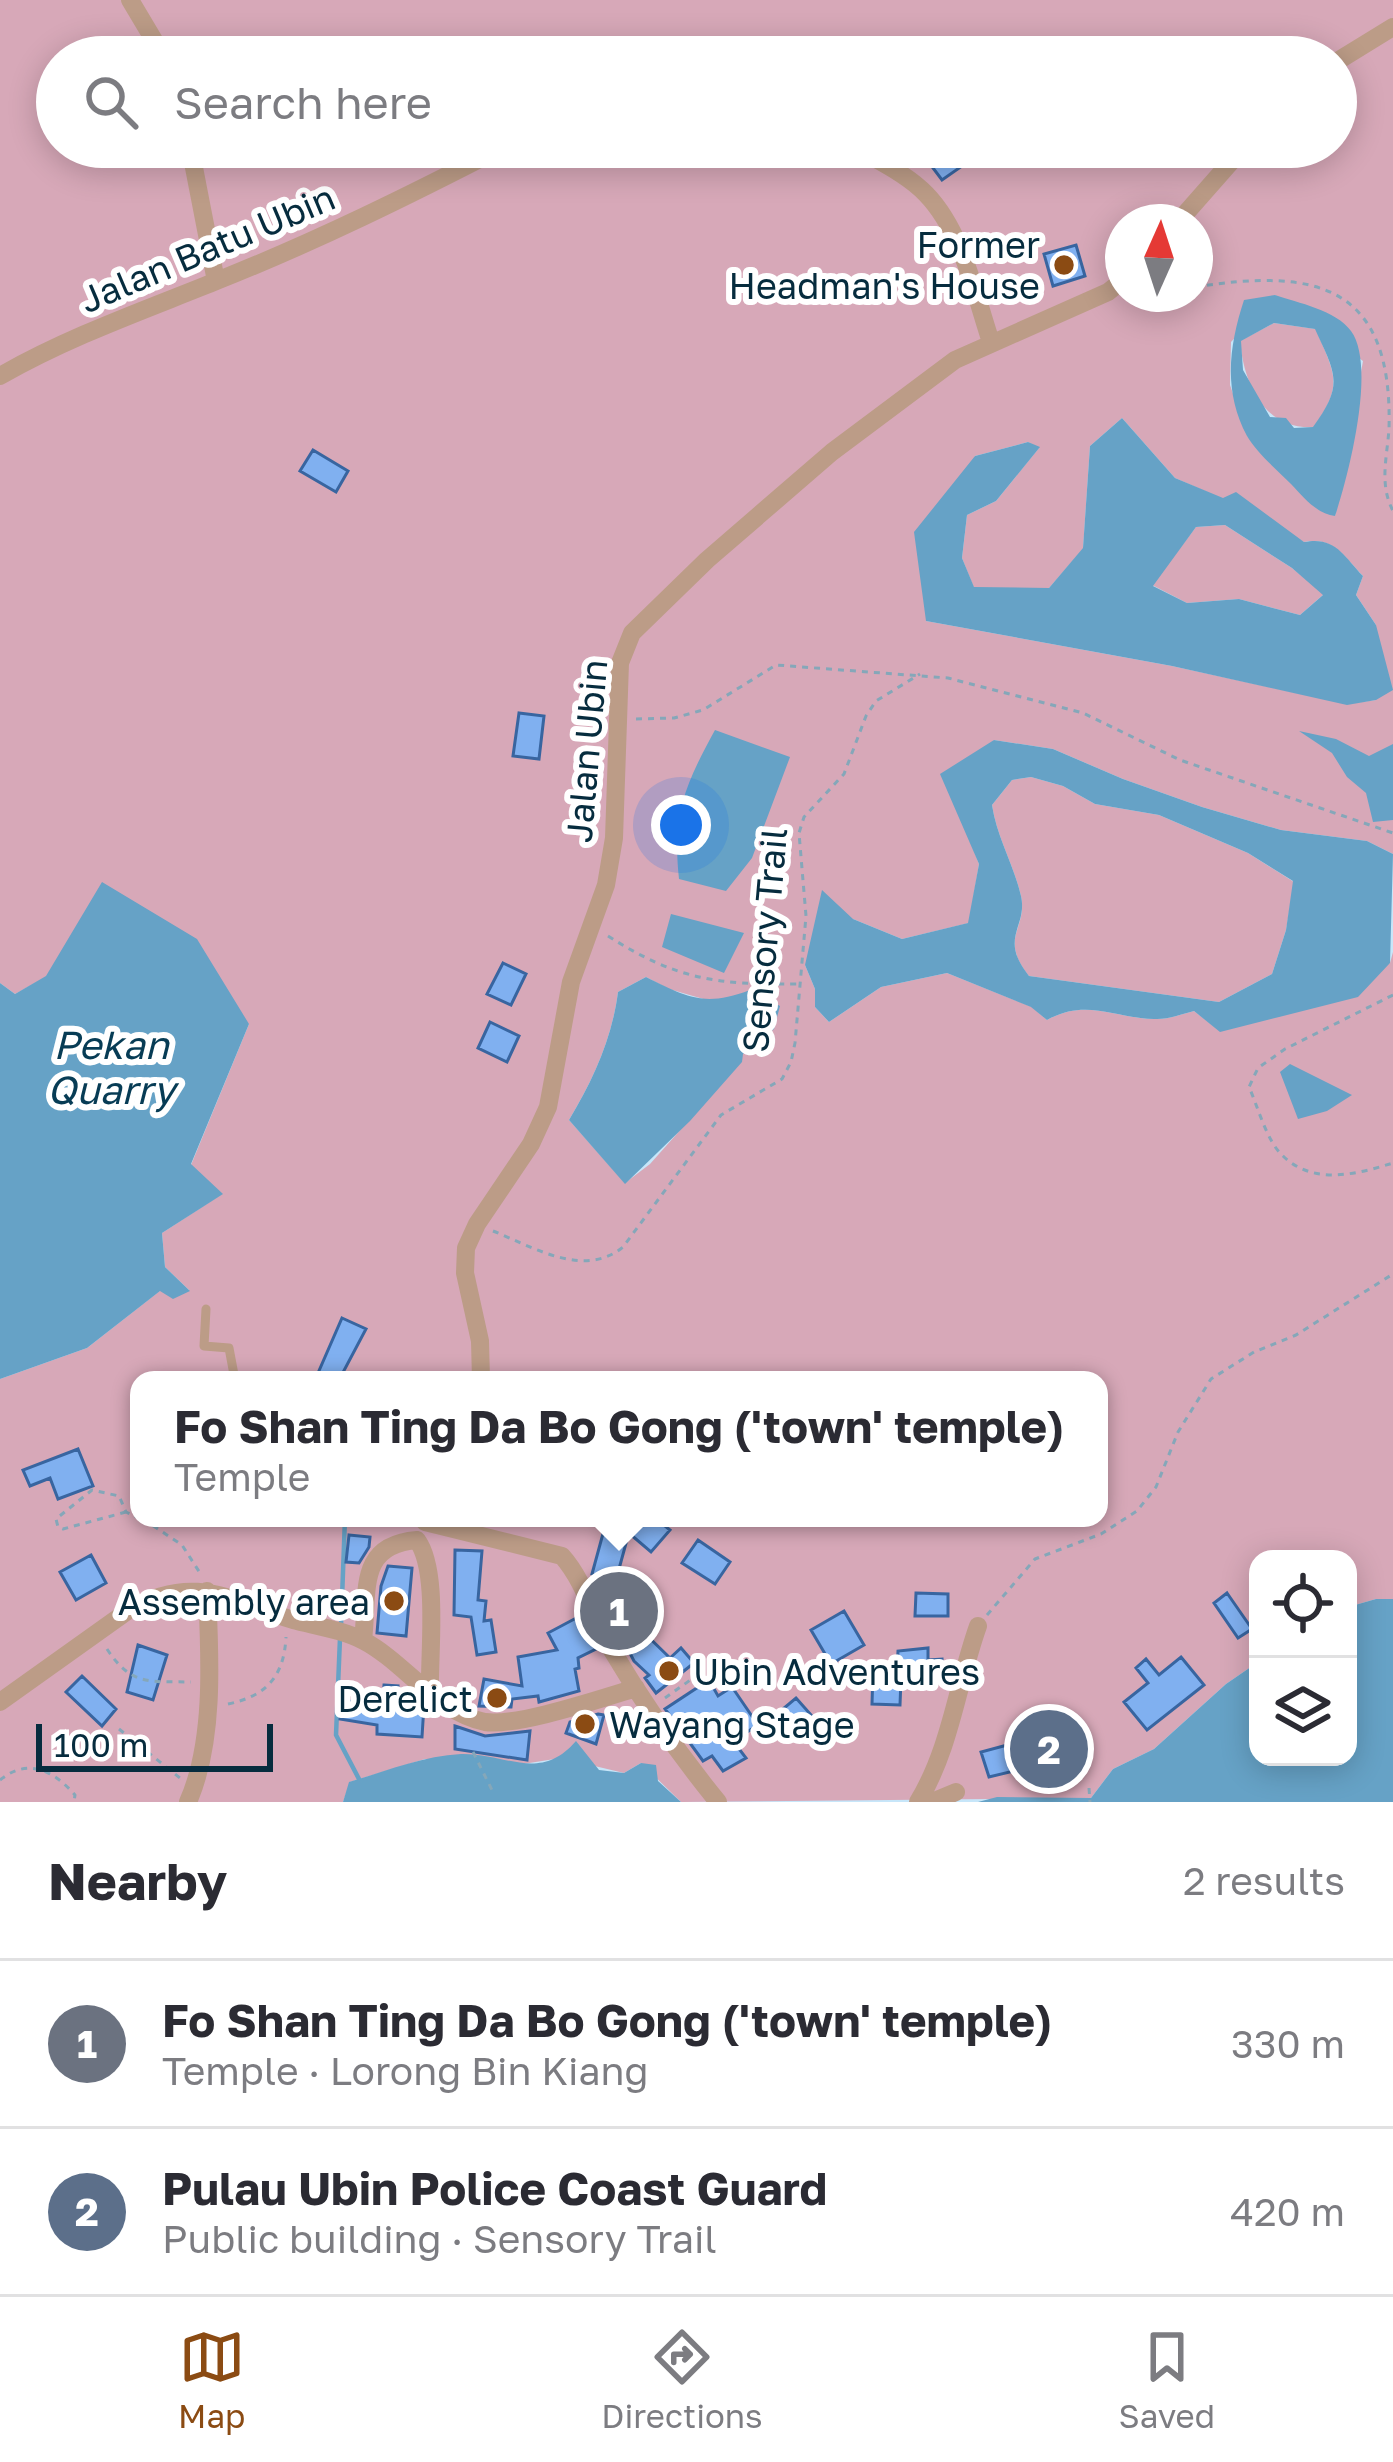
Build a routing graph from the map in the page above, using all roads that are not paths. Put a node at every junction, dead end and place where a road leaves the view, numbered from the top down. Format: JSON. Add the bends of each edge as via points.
{"nodes":[{"id":1,"x":130,"y":0,"type":"edge"},
{"id":2,"x":1393,"y":27,"type":"edge"},
{"id":3,"x":151,"y":36,"type":"edge"},
{"id":4,"x":1357,"y":49,"type":"edge"},
{"id":5,"x":194,"y":168,"type":"edge"},
{"id":6,"x":462,"y":168,"type":"edge"},
{"id":7,"x":889,"y":168,"type":"edge"},
{"id":8,"x":1226,"y":168,"type":"edge"},
{"id":9,"x":1194,"y":204,"type":"edge"},
{"id":10,"x":216,"y":281,"type":"junction"},
{"id":11,"x":1105,"y":293,"type":"edge"},
{"id":12,"x":991,"y":342,"type":"junction"},
{"id":13,"x":0,"y":376,"type":"edge"},
{"id":14,"x":206,"y":1309,"type":"dead end"},
{"id":15,"x":233,"y":1371,"type":"edge"},
{"id":16,"x":481,"y":1371,"type":"edge"},
{"id":17,"x":416,"y":1527,"type":"edge"},
{"id":18,"x":421,"y":1527,"type":"edge"},
{"id":19,"x":434,"y":1527,"type":"edge"},
{"id":20,"x":208,"y":1591,"type":"junction"},
{"id":21,"x":978,"y":1626,"type":"road end"},
{"id":22,"x":363,"y":1640,"type":"junction"},
{"id":23,"x":636,"y":1688,"type":"junction"},
{"id":24,"x":430,"y":1690,"type":"junction"},
{"id":25,"x":0,"y":1702,"type":"edge"},
{"id":26,"x":956,"y":1792,"type":"dead end"},
{"id":27,"x":191,"y":1795,"type":"edge"},
{"id":28,"x":718,"y":1802,"type":"edge"},
{"id":29,"x":918,"y":1802,"type":"edge"},
{"id":30,"x":932,"y":1802,"type":"edge"}],
"edges":[{"from":1,"to":3,"type":"street"},
{"from":2,"to":4,"type":"street"},
{"from":5,"to":10,"type":"street"},
{"from":6,"to":10,"type":"street","name":"Jalan Batu Ubin"},
{"from":7,"to":12,"type":"street","via":[[927,194],[946,221]]},
{"from":8,"to":9,"type":"street"},
{"from":10,"to":13,"type":"street","name":"Jalan Batu Ubin"},
{"from":11,"to":12,"type":"street","name":"Jalan Ubin"},
{"from":12,"to":16,"type":"street","name":"Jalan Ubin","via":[[832,452],[632,633],[620,663],[606,884],[571,982],[548,1107],[466,1248]]},
{"from":14,"to":15,"type":"lane","via":[[204,1346],[229,1348]]},
{"from":17,"to":22,"type":"street","via":[[372,1560]]},
{"from":18,"to":24,"type":"street"},
{"from":19,"to":23,"type":"street","via":[[562,1556]]},
{"from":20,"to":22,"type":"street"},
{"from":20,"to":25,"type":"street","via":[[150,1598]]},
{"from":20,"to":27,"type":"street","via":[[210,1682]]},
{"from":21,"to":29,"type":"street","via":[[953,1721]]},
{"from":22,"to":24,"type":"street"},
{"from":23,"to":24,"type":"street","via":[[500,1722],[483,1722]]},
{"from":23,"to":28,"type":"street"},
{"from":26,"to":30,"type":"street"}]}
